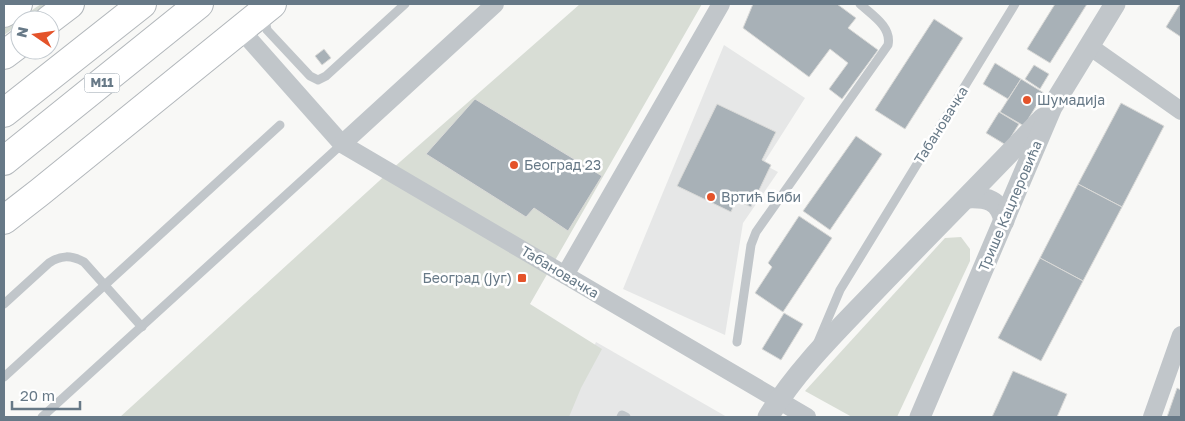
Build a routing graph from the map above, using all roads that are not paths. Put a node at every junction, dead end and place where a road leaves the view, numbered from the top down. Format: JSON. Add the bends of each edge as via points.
{"nodes":[{"id":1,"x":18,"y":4,"type":"edge"},
{"id":2,"x":70,"y":4,"type":"edge"},
{"id":3,"x":142,"y":4,"type":"edge"},
{"id":4,"x":199,"y":4,"type":"edge"},
{"id":5,"x":405,"y":4,"type":"edge"},
{"id":6,"x":495,"y":4,"type":"edge"},
{"id":7,"x":721,"y":4,"type":"edge"},
{"id":8,"x":860,"y":4,"type":"edge"},
{"id":9,"x":1015,"y":4,"type":"edge"},
{"id":10,"x":1115,"y":4,"type":"edge"},
{"id":11,"x":271,"y":5,"type":"edge"},
{"id":12,"x":60,"y":12,"type":"edge"},
{"id":13,"x":4,"y":13,"type":"edge"},
{"id":14,"x":242,"y":30,"type":"junction"},
{"id":15,"x":1089,"y":46,"type":"junction"},
{"id":16,"x":1052,"y":107,"type":"junction"},
{"id":17,"x":1181,"y":111,"type":"edge"},
{"id":18,"x":4,"y":112,"type":"edge"},
{"id":19,"x":280,"y":125,"type":"dead end"},
{"id":20,"x":342,"y":144,"type":"junction"},
{"id":21,"x":4,"y":161,"type":"edge"},
{"id":22,"x":968,"y":198,"type":"junction"},
{"id":23,"x":4,"y":220,"type":"edge"},
{"id":24,"x":1004,"y":221,"type":"junction"},
{"id":25,"x":565,"y":275,"type":"junction"},
{"id":26,"x":105,"y":285,"type":"junction"},
{"id":27,"x":4,"y":304,"type":"edge"},
{"id":28,"x":142,"y":326,"type":"junction"},
{"id":29,"x":1181,"y":335,"type":"edge"},
{"id":30,"x":737,"y":342,"type":"dead end"},
{"id":31,"x":811,"y":358,"type":"junction"},
{"id":32,"x":4,"y":377,"type":"edge"},
{"id":33,"x":773,"y":409,"type":"edge"},
{"id":34,"x":42,"y":417,"type":"edge"},
{"id":35,"x":621,"y":417,"type":"edge"},
{"id":36,"x":626,"y":417,"type":"edge"},
{"id":37,"x":807,"y":417,"type":"edge"},
{"id":38,"x":920,"y":417,"type":"edge"},
{"id":39,"x":1152,"y":417,"type":"edge"}],
"edges":[{"from":1,"to":13,"type":"highway"},
{"from":2,"to":12,"type":"highway"},
{"from":3,"to":18,"type":"highway","number":"M11"},
{"from":4,"to":21,"type":"highway","number":"M11"},
{"from":5,"to":11,"type":"lane","via":[[318,80],[310,76],[267,30],[265,20]]},
{"from":6,"to":20,"type":"street"},
{"from":7,"to":25,"type":"street"},
{"from":8,"to":30,"type":"lane","via":[[884,26],[889,38],[888,46],[756,232],[751,244]]},
{"from":9,"to":31,"type":"lane","name":"Табановачка","via":[[840,290]]},
{"from":10,"to":15,"type":"street","name":"Трише Кацлеровића"},
{"from":11,"to":14,"type":"highway"},
{"from":14,"to":20,"type":"street","name":"Табановачка"},
{"from":14,"to":23,"type":"highway"},
{"from":15,"to":16,"type":"street","name":"Трише Кацлеровића"},
{"from":15,"to":17,"type":"street"},
{"from":16,"to":22,"type":"street"},
{"from":16,"to":24,"type":"street","name":"Трише Кацлеровића"},
{"from":19,"to":26,"type":"lane"},
{"from":20,"to":25,"type":"street","name":"Табановачка"},
{"from":20,"to":28,"type":"lane"},
{"from":22,"to":24,"type":"street","via":[[980,197],[994,202],[1003,213]]},
{"from":22,"to":31,"type":"street"},
{"from":24,"to":38,"type":"street","name":"Трише Кацлеровића"},
{"from":25,"to":33,"type":"street","name":"Табановачка"},
{"from":26,"to":27,"type":"lane","via":[[84,262],[66,256],[49,263]]},
{"from":26,"to":28,"type":"lane"},
{"from":26,"to":32,"type":"lane"},
{"from":28,"to":34,"type":"lane"},
{"from":29,"to":39,"type":"street"},
{"from":31,"to":33,"type":"street","name":"Табановачка"},
{"from":33,"to":37,"type":"street"},
{"from":35,"to":36,"type":"lane"}]}
